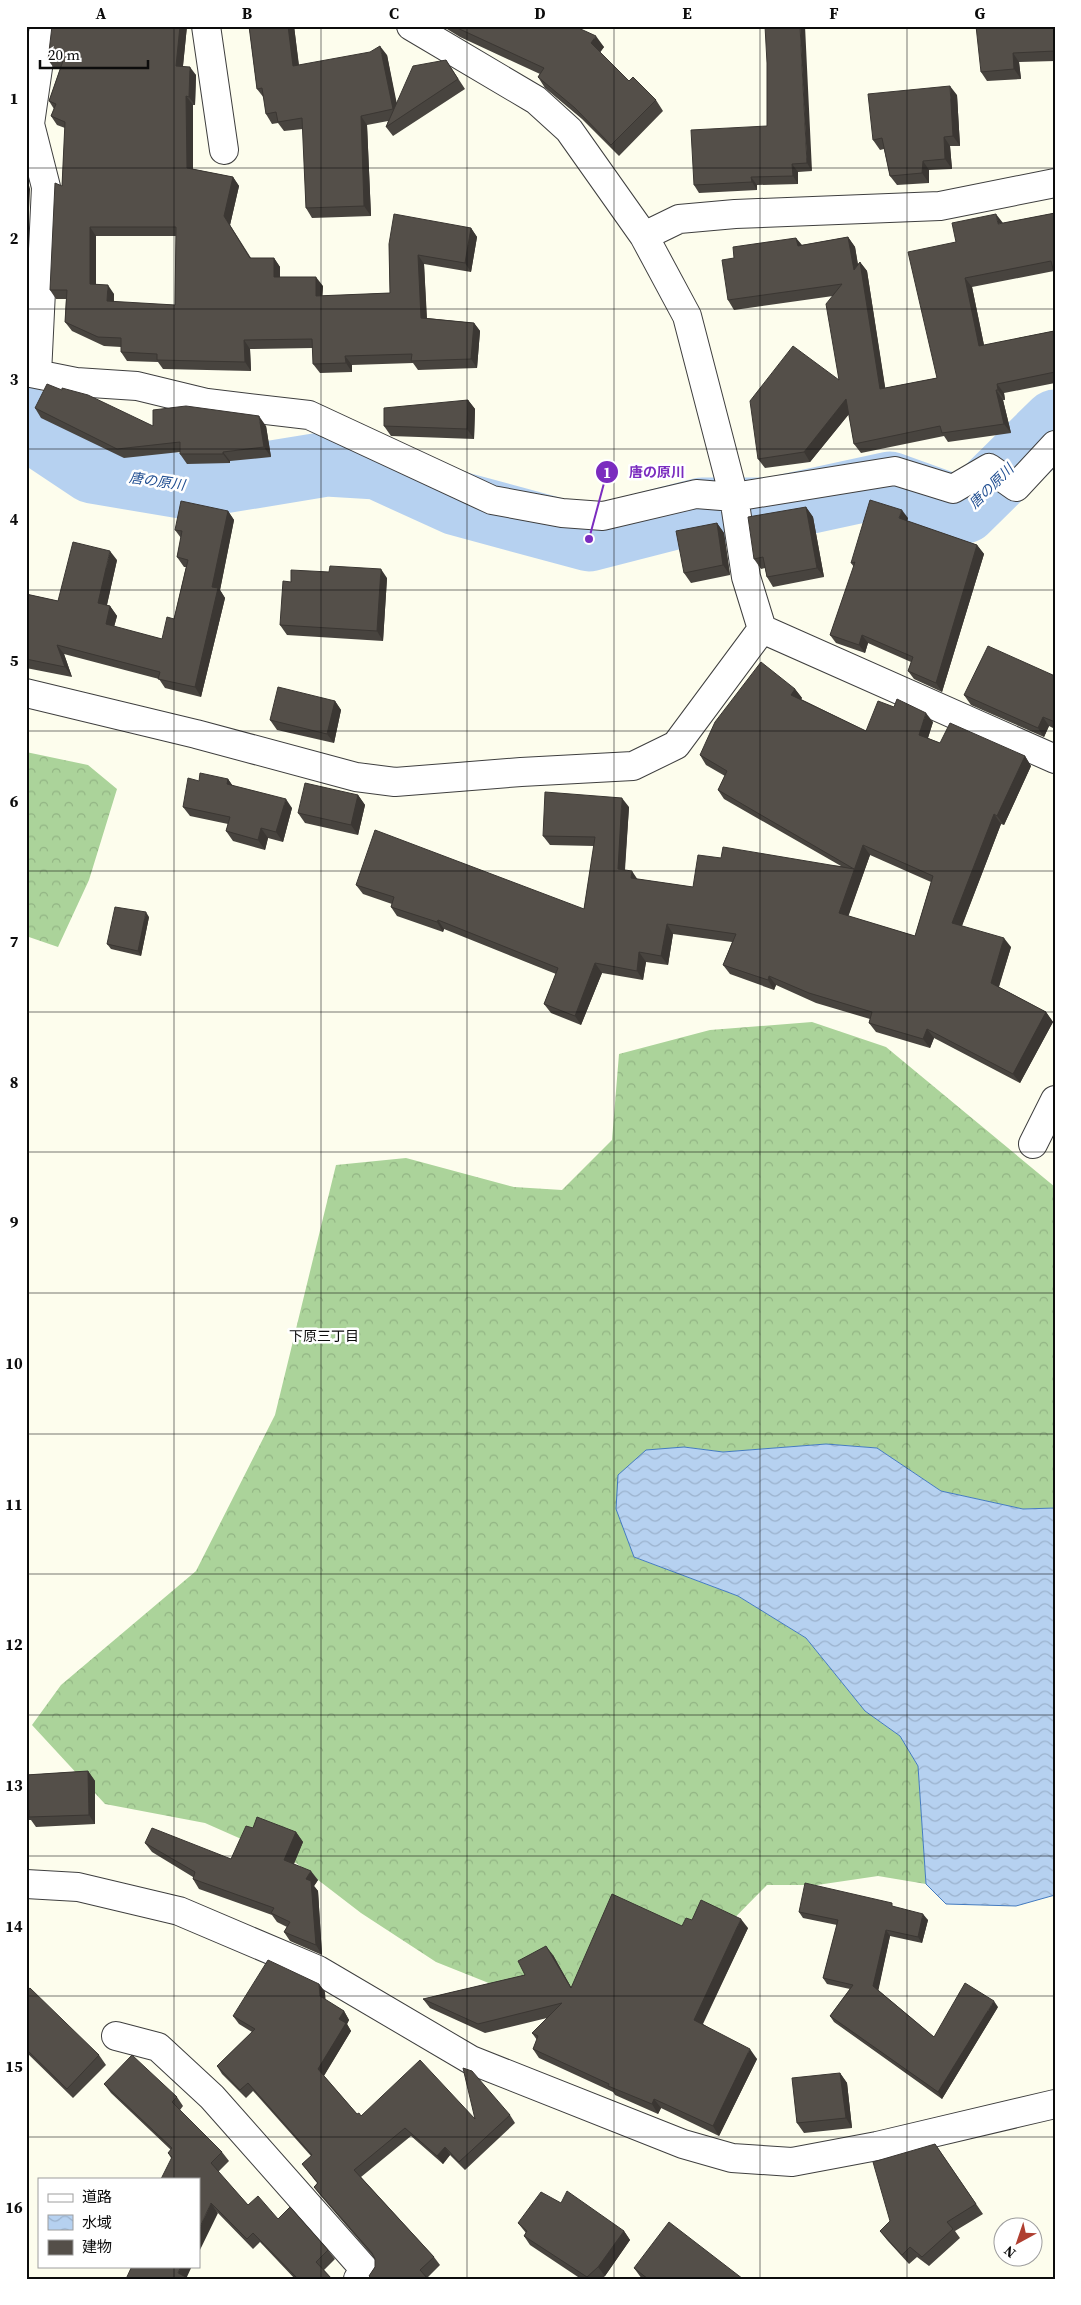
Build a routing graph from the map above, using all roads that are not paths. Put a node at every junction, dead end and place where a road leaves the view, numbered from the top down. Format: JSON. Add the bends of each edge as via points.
{"nodes":[{"id":1,"x":44,"y":26,"type":"edge"},
{"id":2,"x":206,"y":26,"type":"edge"},
{"id":3,"x":412,"y":26,"type":"edge"},
{"id":4,"x":224,"y":150,"type":"dead end"},
{"id":5,"x":1055,"y":183,"type":"edge"},
{"id":6,"x":644,"y":236,"type":"junction"},
{"id":7,"x":32,"y":373,"type":"edge"},
{"id":8,"x":1055,"y":444,"type":"edge"},
{"id":9,"x":734,"y":497,"type":"junction"},
{"id":10,"x":762,"y":629,"type":"junction"},
{"id":11,"x":26,"y":693,"type":"edge"},
{"id":12,"x":1055,"y":759,"type":"edge"},
{"id":13,"x":1055,"y":1100,"type":"edge"},
{"id":14,"x":1033,"y":1144,"type":"dead end"},
{"id":15,"x":26,"y":1884,"type":"edge"},
{"id":16,"x":116,"y":2036,"type":"dead end"},
{"id":17,"x":1055,"y":2104,"type":"edge"},
{"id":18,"x":358,"y":2279,"type":"edge"}],
"edges":[{"from":1,"to":7,"type":"street","via":[[30,124],[46,188]]},
{"from":2,"to":4,"type":"street"},
{"from":3,"to":6,"type":"street","via":[[536,100],[569,130]]},
{"from":5,"to":6,"type":"street","via":[[940,206],[679,219]]},
{"from":6,"to":9,"type":"street","via":[[687,316]]},
{"from":7,"to":9,"type":"street","via":[[76,382],[138,386],[207,403],[309,415],[492,500],[562,513],[604,516],[696,494]]},
{"from":8,"to":9,"type":"street","via":[[1016,487],[989,468],[953,489],[895,471]]},
{"from":9,"to":10,"type":"street","via":[[746,577]]},
{"from":10,"to":11,"type":"street","via":[[676,746],[633,766],[396,782],[356,777]]},
{"from":10,"to":12,"type":"street"},
{"from":13,"to":14,"type":"street"},
{"from":15,"to":17,"type":"street","via":[[78,1887],[179,1911],[318,1970],[471,2060],[683,2144],[732,2158],[792,2162],[877,2146]]},
{"from":16,"to":18,"type":"street","via":[[158,2047],[212,2097],[366,2272]]}]}
